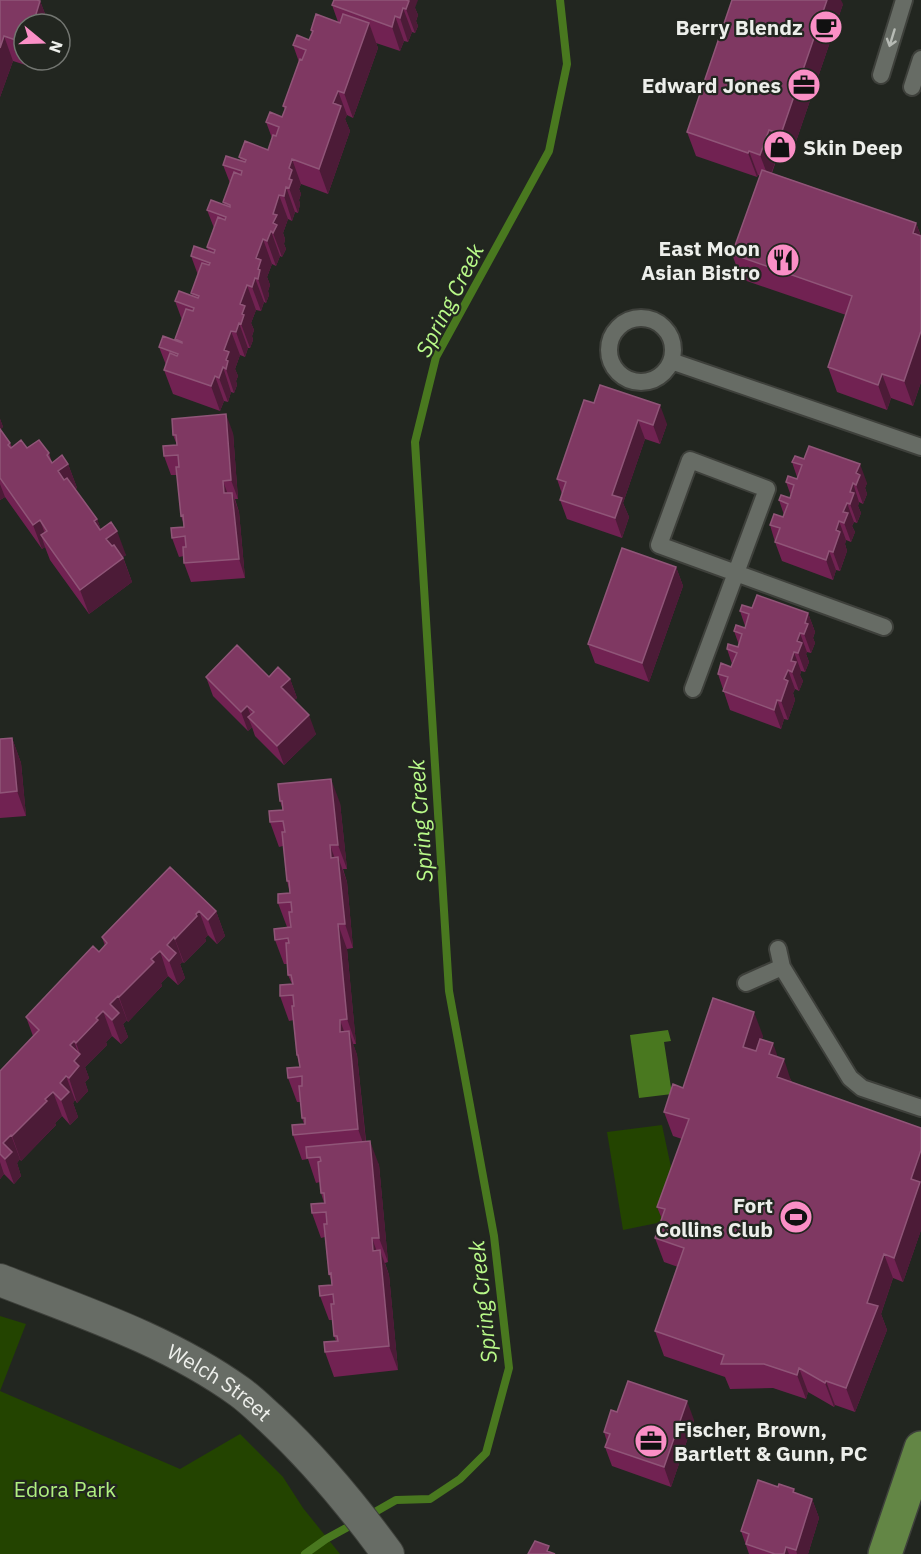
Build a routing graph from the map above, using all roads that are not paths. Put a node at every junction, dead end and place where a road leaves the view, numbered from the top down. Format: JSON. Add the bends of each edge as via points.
{"nodes":[{"id":1,"x":904,"y":0,"type":"edge"},
{"id":2,"x":921,"y":59,"type":"edge"},
{"id":3,"x":881,"y":75,"type":"dead end"},
{"id":4,"x":912,"y":87,"type":"dead end"},
{"id":5,"x":671,"y":360,"type":"dead end"},
{"id":6,"x":921,"y":447,"type":"edge"},
{"id":7,"x":736,"y":574,"type":"junction"},
{"id":8,"x":884,"y":627,"type":"dead end"},
{"id":9,"x":693,"y":688,"type":"dead end"},
{"id":10,"x":778,"y":949,"type":"dead end"},
{"id":11,"x":782,"y":967,"type":"junction"},
{"id":12,"x":746,"y":983,"type":"dead end"},
{"id":13,"x":921,"y":1108,"type":"edge"},
{"id":14,"x":0,"y":1280,"type":"edge"},
{"id":15,"x":921,"y":1448,"type":"edge"},
{"id":16,"x":913,"y":1498,"type":"edge"},
{"id":17,"x":385,"y":1550,"type":"edge"},
{"id":18,"x":885,"y":1554,"type":"edge"}],
"edges":[{"from":1,"to":3,"type":"lane","one_way":true},
{"from":2,"to":4,"type":"lane"},
{"from":5,"to":6,"type":"lane"},
{"from":7,"to":7,"type":"lane","via":[[659,545],[690,460],[767,489]]},
{"from":7,"to":8,"type":"lane"},
{"from":7,"to":9,"type":"lane"},
{"from":10,"to":11,"type":"lane"},
{"from":11,"to":12,"type":"lane"},
{"from":11,"to":13,"type":"lane","via":[[849,1078],[862,1088]]},
{"from":14,"to":17,"type":"street","name":"Welch Street","via":[[124,1328],[182,1356],[240,1392],[289,1436]]},
{"from":15,"to":16,"type":"main road"},
{"from":16,"to":18,"type":"main road"}]}
